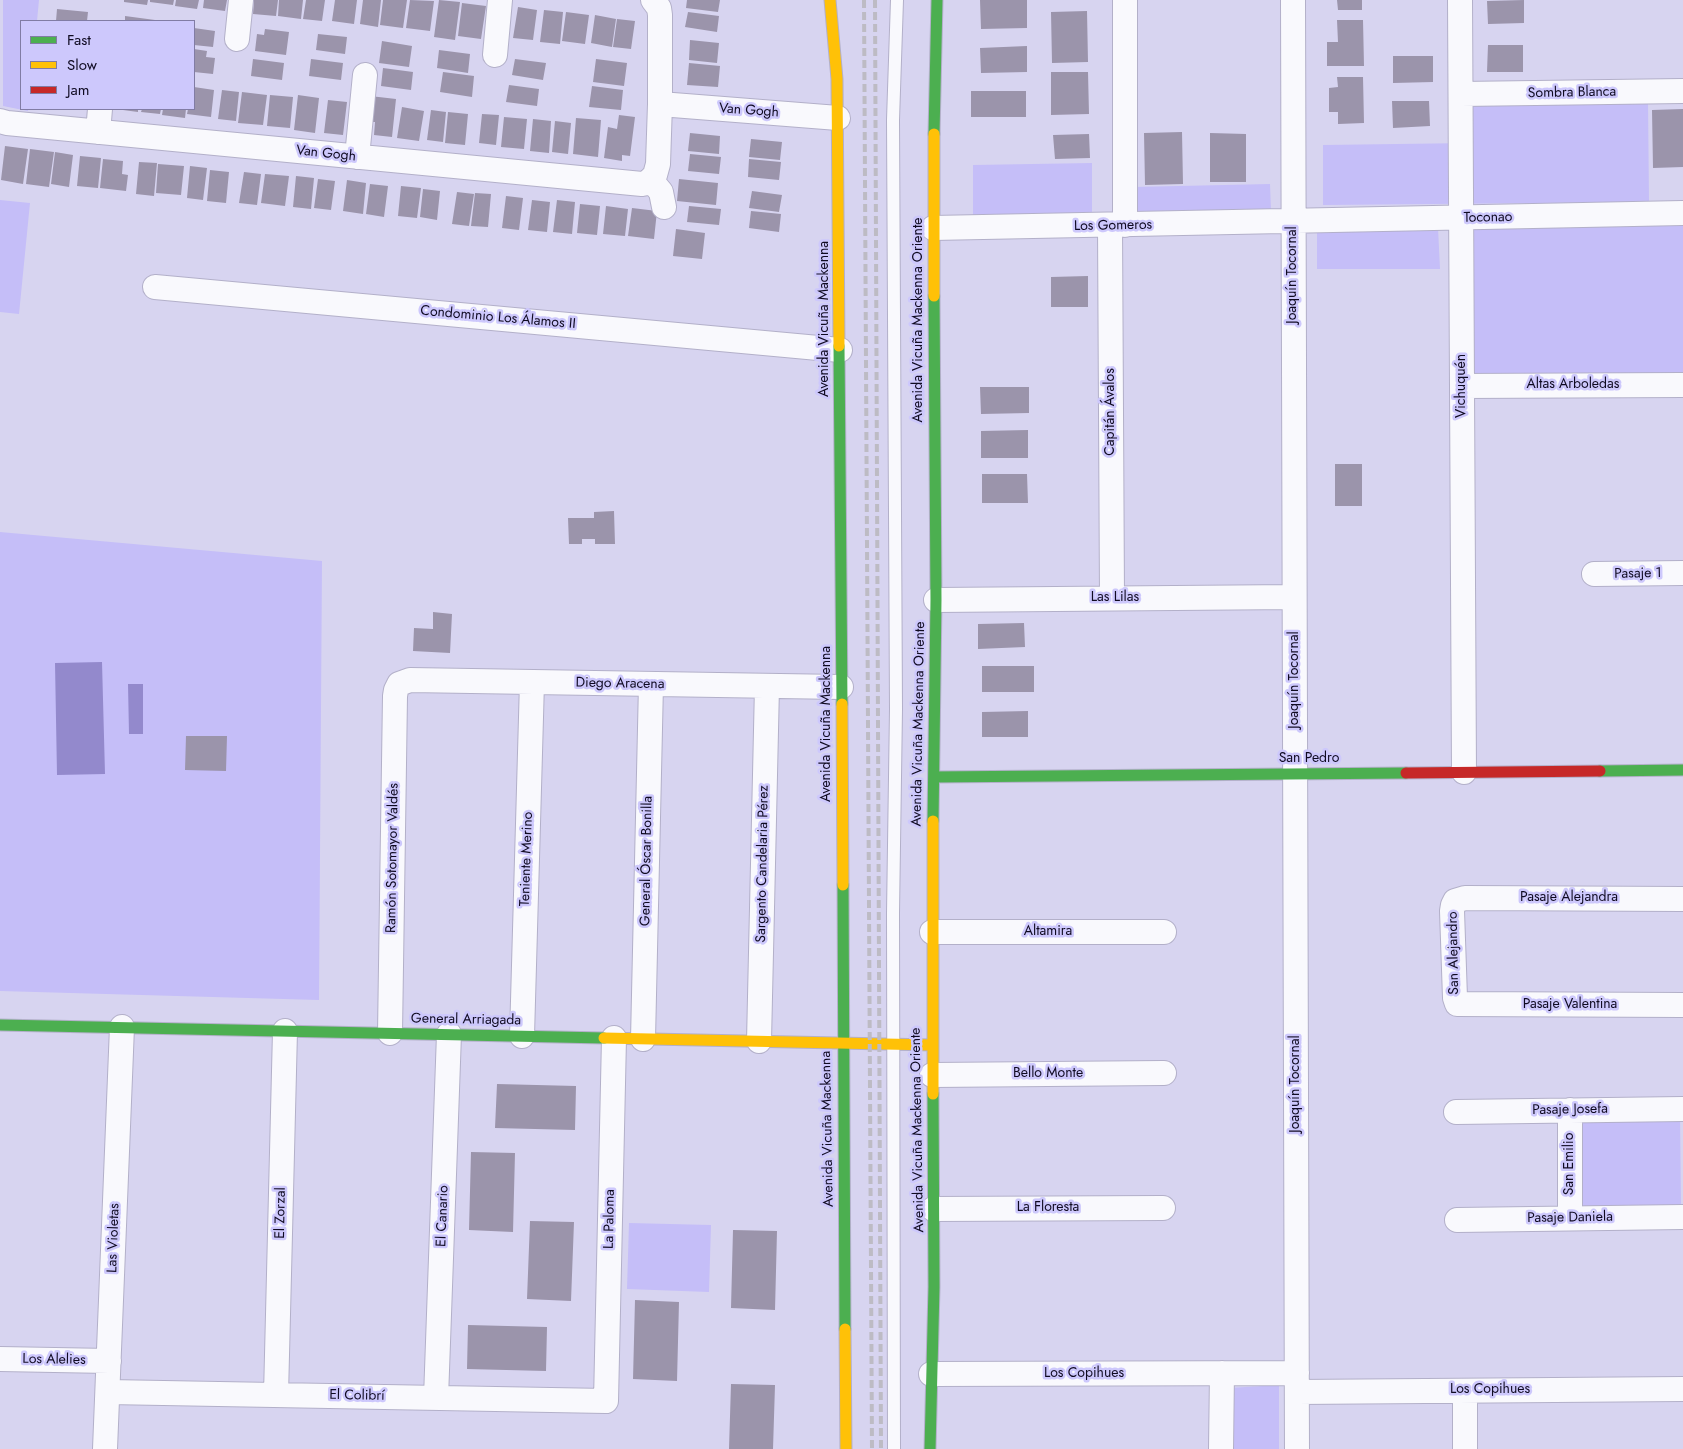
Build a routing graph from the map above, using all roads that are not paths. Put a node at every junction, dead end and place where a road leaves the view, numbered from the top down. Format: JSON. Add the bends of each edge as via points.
{"nodes":[{"id":1,"x":241,"y":0,"type":"edge"},
{"id":2,"x":500,"y":0,"type":"edge"},
{"id":3,"x":830,"y":0,"type":"edge"},
{"id":4,"x":897,"y":0,"type":"edge"},
{"id":5,"x":937,"y":0,"type":"edge"},
{"id":6,"x":1124,"y":0,"type":"edge"},
{"id":7,"x":1292,"y":0,"type":"edge"},
{"id":8,"x":1460,"y":0,"type":"edge"},
{"id":9,"x":655,"y":1,"type":"edge"},
{"id":10,"x":237,"y":39,"type":"dead end"},
{"id":11,"x":494,"y":55,"type":"dead end"},
{"id":12,"x":364,"y":75,"type":"dead end"},
{"id":13,"x":1683,"y":91,"type":"edge"},
{"id":14,"x":1461,"y":94,"type":"junction"},
{"id":15,"x":660,"y":104,"type":"junction"},
{"id":16,"x":838,"y":118,"type":"junction"},
{"id":17,"x":99,"y":120,"type":"edge"},
{"id":18,"x":0,"y":121,"type":"edge"},
{"id":19,"x":357,"y":157,"type":"junction"},
{"id":20,"x":651,"y":180,"type":"junction"},
{"id":21,"x":664,"y":208,"type":"dead end"},
{"id":22,"x":1683,"y":213,"type":"edge"},
{"id":23,"x":1461,"y":218,"type":"junction"},
{"id":24,"x":1293,"y":222,"type":"junction"},
{"id":25,"x":1118,"y":225,"type":"junction"},
{"id":26,"x":933,"y":228,"type":"junction"},
{"id":27,"x":155,"y":287,"type":"dead end"},
{"id":28,"x":840,"y":350,"type":"junction"},
{"id":29,"x":1683,"y":384,"type":"edge"},
{"id":30,"x":1462,"y":386,"type":"junction"},
{"id":31,"x":1594,"y":574,"type":"dead end"},
{"id":32,"x":1683,"y":574,"type":"edge"},
{"id":33,"x":1294,"y":597,"type":"junction"},
{"id":34,"x":1112,"y":598,"type":"junction"},
{"id":35,"x":936,"y":600,"type":"junction"},
{"id":36,"x":532,"y":682,"type":"junction"},
{"id":37,"x":399,"y":684,"type":"joint"},
{"id":38,"x":651,"y":684,"type":"junction"},
{"id":39,"x":767,"y":686,"type":"junction"},
{"id":40,"x":841,"y":687,"type":"junction"},
{"id":41,"x":1683,"y":770,"type":"edge"},
{"id":42,"x":1464,"y":772,"type":"junction"},
{"id":43,"x":1295,"y":774,"type":"junction"},
{"id":44,"x":934,"y":777,"type":"junction"},
{"id":45,"x":1683,"y":899,"type":"edge"},
{"id":46,"x":1456,"y":901,"type":"joint"},
{"id":47,"x":932,"y":932,"type":"junction"},
{"id":48,"x":1164,"y":932,"type":"dead end"},
{"id":49,"x":1457,"y":1004,"type":"joint"},
{"id":50,"x":1683,"y":1005,"type":"edge"},
{"id":51,"x":0,"y":1024,"type":"edge"},
{"id":52,"x":122,"y":1027,"type":"junction"},
{"id":53,"x":285,"y":1031,"type":"junction"},
{"id":54,"x":390,"y":1033,"type":"junction"},
{"id":55,"x":449,"y":1034,"type":"junction"},
{"id":56,"x":522,"y":1036,"type":"junction"},
{"id":57,"x":614,"y":1038,"type":"junction"},
{"id":58,"x":643,"y":1039,"type":"junction"},
{"id":59,"x":759,"y":1041,"type":"junction"},
{"id":60,"x":842,"y":1044,"type":"junction"},
{"id":61,"x":893,"y":1044,"type":"junction"},
{"id":62,"x":932,"y":1045,"type":"junction"},
{"id":63,"x":1164,"y":1073,"type":"dead end"},
{"id":64,"x":932,"y":1075,"type":"junction"},
{"id":65,"x":1683,"y":1109,"type":"edge"},
{"id":66,"x":1570,"y":1110,"type":"junction"},
{"id":67,"x":1456,"y":1112,"type":"dead end"},
{"id":68,"x":1163,"y":1208,"type":"dead end"},
{"id":69,"x":933,"y":1209,"type":"junction"},
{"id":70,"x":1683,"y":1217,"type":"edge"},
{"id":71,"x":1570,"y":1218,"type":"junction"},
{"id":72,"x":1457,"y":1220,"type":"dead end"},
{"id":73,"x":0,"y":1359,"type":"edge"},
{"id":74,"x":109,"y":1361,"type":"junction"},
{"id":75,"x":1222,"y":1373,"type":"junction"},
{"id":76,"x":931,"y":1374,"type":"junction"},
{"id":77,"x":1297,"y":1383,"type":"junction"},
{"id":78,"x":1683,"y":1389,"type":"edge"},
{"id":79,"x":1465,"y":1391,"type":"junction"},
{"id":80,"x":108,"y":1392,"type":"junction"},
{"id":81,"x":276,"y":1395,"type":"junction"},
{"id":82,"x":436,"y":1398,"type":"junction"},
{"id":83,"x":606,"y":1401,"type":"joint"},
{"id":84,"x":106,"y":1449,"type":"edge"},
{"id":85,"x":846,"y":1449,"type":"edge"},
{"id":86,"x":894,"y":1449,"type":"edge"},
{"id":87,"x":930,"y":1449,"type":"edge"},
{"id":88,"x":1221,"y":1449,"type":"edge"},
{"id":89,"x":1297,"y":1449,"type":"edge"},
{"id":90,"x":1465,"y":1449,"type":"edge"}],
"edges":[{"from":1,"to":10,"type":"street"},
{"from":2,"to":11,"type":"street"},
{"from":3,"to":16,"type":"main road","name":"Avenida Vicuña Mackenna"},
{"from":4,"to":61,"type":"lane","via":[[893,120],[896,709]]},
{"from":5,"to":26,"type":"main road","name":"Avenida Vicuña Mackenna Oriente"},
{"from":6,"to":25,"type":"street","name":"Capitán Ávalos"},
{"from":7,"to":24,"type":"street","name":"Joaquín Tocornal"},
{"from":8,"to":14,"type":"street","name":"Vichuquén"},
{"from":9,"to":15,"type":"street","via":[[660,16]]},
{"from":12,"to":19,"type":"street"},
{"from":13,"to":14,"type":"street","name":"Sombra Blanca"},
{"from":14,"to":23,"type":"street","name":"Vichuquén"},
{"from":15,"to":16,"type":"street","name":"Van Gogh"},
{"from":15,"to":20,"type":"street","via":[[658,170]]},
{"from":16,"to":28,"type":"main road","name":"Avenida Vicuña Mackenna"},
{"from":17,"to":18,"type":"street","name":"Van Gogh"},
{"from":17,"to":19,"type":"street","name":"Van Gogh"},
{"from":19,"to":20,"type":"street","name":"Van Gogh","via":[[637,184]]},
{"from":20,"to":21,"type":"street","via":[[661,192]]},
{"from":22,"to":23,"type":"street","name":"Toconao"},
{"from":23,"to":24,"type":"street","name":"Toconao"},
{"from":23,"to":30,"type":"street","name":"Vichuquén"},
{"from":24,"to":25,"type":"street","name":"Los Gomeros"},
{"from":24,"to":33,"type":"street","name":"Joaquín Tocornal"},
{"from":25,"to":26,"type":"street","name":"Los Gomeros"},
{"from":25,"to":34,"type":"street","name":"Capitán Ávalos"},
{"from":26,"to":35,"type":"main road","name":"Avenida Vicuña Mackenna Oriente"},
{"from":27,"to":28,"type":"street","name":"Condominio Los Álamos II"},
{"from":28,"to":40,"type":"main road","name":"Avenida Vicuña Mackenna"},
{"from":29,"to":30,"type":"street","name":"Altas Arboledas"},
{"from":30,"to":42,"type":"street","name":"Vichuquén"},
{"from":31,"to":32,"type":"street","name":"Pasaje 1"},
{"from":33,"to":34,"type":"street","name":"Las Lilas"},
{"from":33,"to":43,"type":"street","name":"Joaquín Tocornal"},
{"from":34,"to":35,"type":"street","name":"Las Lilas"},
{"from":35,"to":44,"type":"main road","name":"Avenida Vicuña Mackenna Oriente"},
{"from":36,"to":37,"type":"street","name":"Diego Aracena","via":[[410,680]]},
{"from":36,"to":38,"type":"street","name":"Diego Aracena"},
{"from":36,"to":56,"type":"street","name":"Teniente Merino"},
{"from":37,"to":54,"type":"street","name":"Ramón Sotomayor Valdés","via":[[395,696]]},
{"from":38,"to":39,"type":"street","name":"Diego Aracena"},
{"from":38,"to":58,"type":"street","name":"General Óscar Bonilla"},
{"from":39,"to":40,"type":"street","name":"Diego Aracena"},
{"from":39,"to":59,"type":"street","name":"Sargento Candelaria Pérez"},
{"from":40,"to":60,"type":"main road","name":"Avenida Vicuña Mackenna"},
{"from":41,"to":42,"type":"main road","name":"San Pedro"},
{"from":42,"to":43,"type":"main road","name":"San Pedro"},
{"from":43,"to":44,"type":"main road","name":"San Pedro"},
{"from":43,"to":77,"type":"street","name":"Joaquín Tocornal"},
{"from":44,"to":47,"type":"main road","name":"Avenida Vicuña Mackenna Oriente"},
{"from":45,"to":46,"type":"street","name":"Pasaje Alejandra","via":[[1465,898]]},
{"from":46,"to":49,"type":"street","name":"San Alejandro","via":[[1452,910]]},
{"from":47,"to":48,"type":"street","name":"Altamira"},
{"from":47,"to":62,"type":"main road","name":"Avenida Vicuña Mackenna Oriente"},
{"from":49,"to":50,"type":"street","name":"Pasaje Valentina"},
{"from":51,"to":52,"type":"main road","name":"General Arriagada"},
{"from":52,"to":53,"type":"main road","name":"General Arriagada"},
{"from":52,"to":74,"type":"street","name":"Las Violetas"},
{"from":53,"to":54,"type":"main road","name":"General Arriagada"},
{"from":53,"to":81,"type":"street","name":"El Zorzal"},
{"from":54,"to":55,"type":"main road","name":"General Arriagada"},
{"from":55,"to":56,"type":"main road","name":"General Arriagada"},
{"from":55,"to":82,"type":"street","name":"El Canario"},
{"from":56,"to":57,"type":"main road","name":"General Arriagada"},
{"from":57,"to":58,"type":"main road","name":"General Arriagada"},
{"from":57,"to":83,"type":"street","name":"La Paloma"},
{"from":58,"to":59,"type":"main road","name":"General Arriagada"},
{"from":59,"to":60,"type":"main road","name":"General Arriagada"},
{"from":60,"to":61,"type":"main road","name":"General Arriagada"},
{"from":60,"to":85,"type":"main road","name":"Avenida Vicuña Mackenna"},
{"from":61,"to":62,"type":"main road","name":"General Arriagada"},
{"from":61,"to":86,"type":"lane"},
{"from":62,"to":64,"type":"main road","name":"Avenida Vicuña Mackenna Oriente"},
{"from":63,"to":64,"type":"street","name":"Bello Monte"},
{"from":64,"to":69,"type":"main road","name":"Avenida Vicuña Mackenna Oriente"},
{"from":65,"to":66,"type":"street","name":"Pasaje Josefa"},
{"from":66,"to":67,"type":"street","name":"Pasaje Josefa"},
{"from":66,"to":71,"type":"street","name":"San Emilio"},
{"from":68,"to":69,"type":"street","name":"La Floresta"},
{"from":69,"to":76,"type":"main road","name":"Avenida Vicuña Mackenna Oriente"},
{"from":70,"to":71,"type":"street","name":"Pasaje Daniela"},
{"from":71,"to":72,"type":"street","name":"Pasaje Daniela"},
{"from":73,"to":74,"type":"street","name":"Los Alelies"},
{"from":74,"to":80,"type":"street","name":"Las Violetas"},
{"from":75,"to":76,"type":"street","name":"Los Copihues"},
{"from":75,"to":77,"type":"street","name":"Los Copihues"},
{"from":75,"to":88,"type":"street"},
{"from":76,"to":87,"type":"main road","name":"Avenida Vicuña Mackenna Oriente"},
{"from":77,"to":79,"type":"street","name":"Los Copihues"},
{"from":77,"to":89,"type":"street","name":"Joaquín Tocornal"},
{"from":78,"to":79,"type":"street","name":"Los Copihues"},
{"from":79,"to":90,"type":"street"},
{"from":80,"to":81,"type":"street","name":"El Colibrí"},
{"from":80,"to":84,"type":"street","name":"Las Violetas"},
{"from":81,"to":82,"type":"street","name":"El Colibrí"},
{"from":82,"to":83,"type":"street","name":"El Colibrí"}]}
